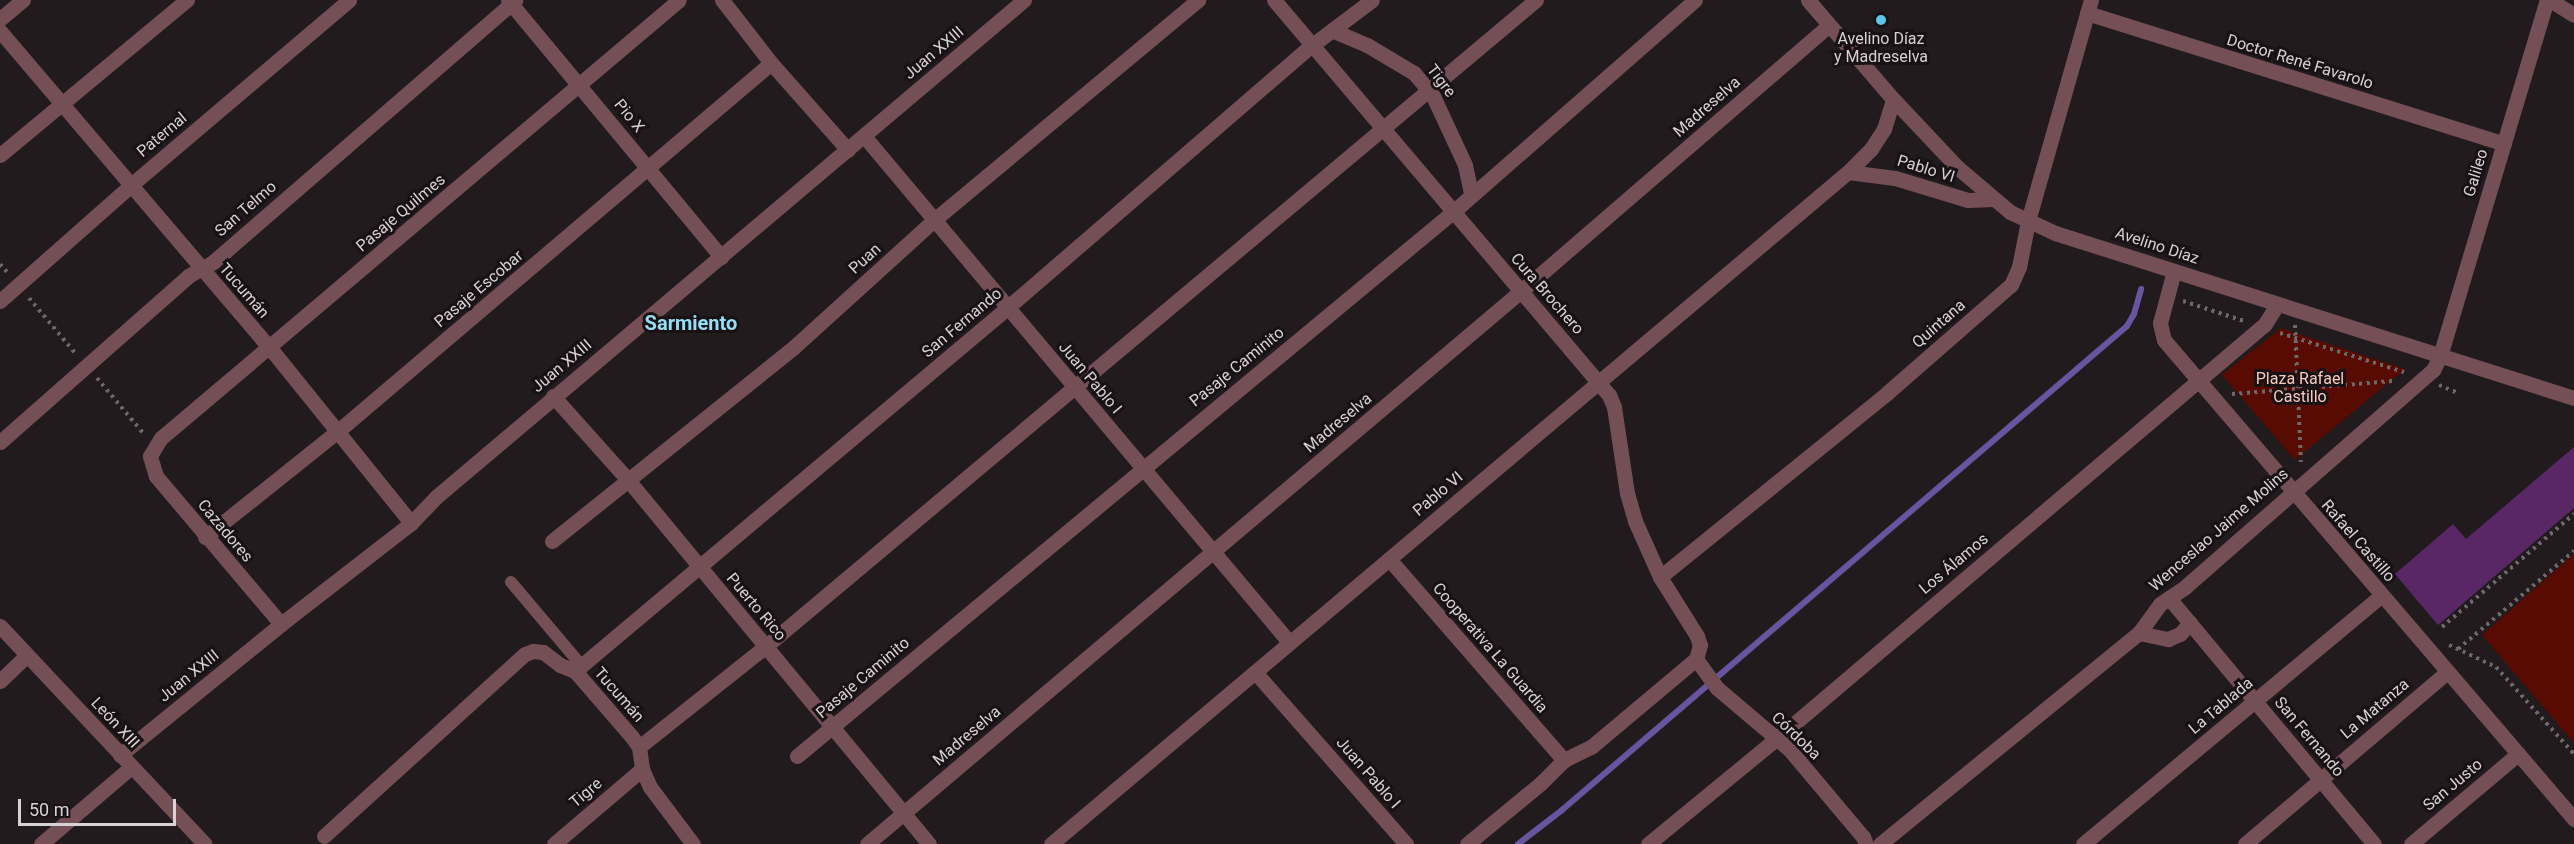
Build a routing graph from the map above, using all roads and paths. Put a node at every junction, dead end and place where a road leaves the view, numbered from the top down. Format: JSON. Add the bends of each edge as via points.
{"nodes":[{"id":1,"x":23,"y":0,"type":"edge"},
{"id":2,"x":187,"y":0,"type":"edge"},
{"id":3,"x":350,"y":0,"type":"edge"},
{"id":4,"x":679,"y":0,"type":"edge"},
{"id":5,"x":722,"y":0,"type":"edge"},
{"id":6,"x":1024,"y":0,"type":"edge"},
{"id":7,"x":1198,"y":0,"type":"edge"},
{"id":8,"x":1274,"y":0,"type":"edge"},
{"id":9,"x":1371,"y":0,"type":"edge"},
{"id":10,"x":1536,"y":0,"type":"edge"},
{"id":11,"x":1695,"y":0,"type":"edge"},
{"id":12,"x":1808,"y":0,"type":"edge"},
{"id":13,"x":2549,"y":0,"type":"edge"},
{"id":14,"x":511,"y":1,"type":"edge"},
{"id":15,"x":2089,"y":7,"type":"edge"},
{"id":16,"x":2574,"y":15,"type":"edge"},
{"id":17,"x":0,"y":19,"type":"edge"},
{"id":18,"x":1829,"y":25,"type":"junction"},
{"id":19,"x":0,"y":31,"type":"edge"},
{"id":20,"x":1334,"y":31,"type":"junction"},
{"id":21,"x":1311,"y":46,"type":"junction"},
{"id":22,"x":771,"y":63,"type":"junction"},
{"id":23,"x":580,"y":84,"type":"junction"},
{"id":24,"x":1428,"y":91,"type":"junction"},
{"id":25,"x":1893,"y":99,"type":"junction"},
{"id":26,"x":64,"y":103,"type":"junction"},
{"id":27,"x":1384,"y":128,"type":"junction"},
{"id":28,"x":864,"y":136,"type":"junction"},
{"id":29,"x":2504,"y":144,"type":"junction"},
{"id":30,"x":848,"y":150,"type":"junction"},
{"id":31,"x":0,"y":155,"type":"edge"},
{"id":32,"x":649,"y":169,"type":"junction"},
{"id":33,"x":1848,"y":172,"type":"junction"},
{"id":34,"x":131,"y":185,"type":"junction"},
{"id":35,"x":1471,"y":194,"type":"junction"},
{"id":36,"x":1994,"y":200,"type":"junction"},
{"id":37,"x":1454,"y":211,"type":"junction"},
{"id":38,"x":934,"y":220,"type":"junction"},
{"id":39,"x":2028,"y":221,"type":"junction"},
{"id":40,"x":721,"y":257,"type":"junction"},
{"id":41,"x":0,"y":264,"type":"edge"},
{"id":42,"x":201,"y":268,"type":"junction"},
{"id":43,"x":2174,"y":270,"type":"junction"},
{"id":44,"x":18,"y":286,"type":"junction"},
{"id":45,"x":1521,"y":291,"type":"junction"},
{"id":46,"x":2168,"y":296,"type":"junction"},
{"id":47,"x":0,"y":301,"type":"edge"},
{"id":48,"x":2277,"y":305,"type":"junction"},
{"id":49,"x":1007,"y":308,"type":"junction"},
{"id":50,"x":2295,"y":310,"type":"junction"},
{"id":51,"x":2262,"y":327,"type":"junction"},
{"id":52,"x":2296,"y":338,"type":"junction"},
{"id":53,"x":270,"y":348,"type":"junction"},
{"id":54,"x":2440,"y":356,"type":"junction"},
{"id":55,"x":86,"y":365,"type":"junction"},
{"id":56,"x":2422,"y":378,"type":"junction"},
{"id":57,"x":2198,"y":381,"type":"junction"},
{"id":58,"x":1601,"y":383,"type":"junction"},
{"id":59,"x":1075,"y":387,"type":"junction"},
{"id":60,"x":2297,"y":388,"type":"junction"},
{"id":61,"x":2458,"y":393,"type":"dead end"},
{"id":62,"x":554,"y":396,"type":"junction"},
{"id":63,"x":2211,"y":396,"type":"junction"},
{"id":64,"x":2574,"y":398,"type":"edge"},
{"id":65,"x":338,"y":430,"type":"junction"},
{"id":66,"x":0,"y":442,"type":"edge"},
{"id":67,"x":152,"y":452,"type":"junction"},
{"id":68,"x":1143,"y":468,"type":"junction"},
{"id":69,"x":628,"y":480,"type":"junction"},
{"id":70,"x":2297,"y":488,"type":"junction"},
{"id":71,"x":2574,"y":514,"type":"edge"},
{"id":72,"x":411,"y":523,"type":"junction"},
{"id":73,"x":205,"y":537,"type":"junction"},
{"id":74,"x":552,"y":541,"type":"dead end"},
{"id":75,"x":2574,"y":551,"type":"edge"},
{"id":76,"x":1213,"y":552,"type":"junction"},
{"id":77,"x":1389,"y":559,"type":"junction"},
{"id":78,"x":700,"y":568,"type":"junction"},
{"id":79,"x":1660,"y":577,"type":"junction"},
{"id":80,"x":511,"y":582,"type":"dead end"},
{"id":81,"x":2382,"y":595,"type":"junction"},
{"id":82,"x":2169,"y":598,"type":"junction"},
{"id":83,"x":2190,"y":623,"type":"junction"},
{"id":84,"x":281,"y":624,"type":"junction"},
{"id":85,"x":0,"y":626,"type":"edge"},
{"id":86,"x":2442,"y":627,"type":"dead end"},
{"id":87,"x":2139,"y":633,"type":"junction"},
{"id":88,"x":1289,"y":642,"type":"junction"},
{"id":89,"x":766,"y":646,"type":"junction"},
{"id":90,"x":2458,"y":649,"type":"junction"},
{"id":91,"x":27,"y":655,"type":"junction"},
{"id":92,"x":2434,"y":657,"type":"junction"},
{"id":93,"x":1696,"y":659,"type":"junction"},
{"id":94,"x":579,"y":669,"type":"junction"},
{"id":95,"x":1255,"y":672,"type":"junction"},
{"id":96,"x":2447,"y":672,"type":"junction"},
{"id":97,"x":0,"y":681,"type":"edge"},
{"id":98,"x":2255,"y":701,"type":"junction"},
{"id":99,"x":832,"y":728,"type":"junction"},
{"id":100,"x":1776,"y":739,"type":"junction"},
{"id":101,"x":639,"y":747,"type":"junction"},
{"id":102,"x":2518,"y":754,"type":"junction"},
{"id":103,"x":2574,"y":754,"type":"edge"},
{"id":104,"x":120,"y":755,"type":"junction"},
{"id":105,"x":797,"y":756,"type":"dead end"},
{"id":106,"x":1564,"y":760,"type":"junction"},
{"id":107,"x":131,"y":767,"type":"junction"},
{"id":108,"x":642,"y":769,"type":"junction"},
{"id":109,"x":2320,"y":779,"type":"junction"},
{"id":110,"x":903,"y":813,"type":"junction"},
{"id":111,"x":2574,"y":819,"type":"edge"},
{"id":112,"x":324,"y":836,"type":"dead end"},
{"id":113,"x":41,"y":844,"type":"edge"},
{"id":114,"x":205,"y":844,"type":"edge"},
{"id":115,"x":554,"y":844,"type":"edge"},
{"id":116,"x":693,"y":844,"type":"edge"},
{"id":117,"x":867,"y":844,"type":"edge"},
{"id":118,"x":929,"y":844,"type":"edge"},
{"id":119,"x":1052,"y":844,"type":"edge"},
{"id":120,"x":1406,"y":844,"type":"edge"},
{"id":121,"x":1467,"y":844,"type":"edge"},
{"id":122,"x":1648,"y":844,"type":"edge"},
{"id":123,"x":1866,"y":844,"type":"edge"},
{"id":124,"x":1880,"y":844,"type":"edge"},
{"id":125,"x":2083,"y":844,"type":"edge"},
{"id":126,"x":2244,"y":844,"type":"edge"},
{"id":127,"x":2374,"y":844,"type":"edge"},
{"id":128,"x":2411,"y":844,"type":"edge"}],
"edges":[{"from":1,"to":17,"type":"street"},
{"from":2,"to":26,"type":"street"},
{"from":3,"to":34,"type":"street","name":"Paternal"},
{"from":4,"to":23,"type":"street","name":"Pasaje Quilmes"},
{"from":5,"to":22,"type":"street"},
{"from":6,"to":28,"type":"street","name":"Juan XXIII"},
{"from":7,"to":38,"type":"street","name":"Puan"},
{"from":8,"to":21,"type":"street","name":"Cura Brochero"},
{"from":9,"to":20,"type":"street","name":"San Fernando"},
{"from":10,"to":24,"type":"street"},
{"from":11,"to":35,"type":"street","name":"Pasaje Caminito"},
{"from":12,"to":18,"type":"street","name":"Avelino Díaz"},
{"from":13,"to":16,"type":"street"},
{"from":13,"to":29,"type":"street","name":"Galileo"},
{"from":14,"to":23,"type":"street","name":"Pio X"},
{"from":14,"to":42,"type":"street","name":"San Telmo","via":[[213,262]]},
{"from":15,"to":29,"type":"street","name":"Doctor René Favarolo"},
{"from":15,"to":39,"type":"street","name":"Quintana"},
{"from":18,"to":25,"type":"street","name":"Avelino Díaz"},
{"from":18,"to":45,"type":"street","name":"Madreselva"},
{"from":19,"to":26,"type":"street","name":"Tucumán"},
{"from":20,"to":21,"type":"street","name":"San Fernando"},
{"from":20,"to":24,"type":"street","name":"Tigre","via":[[1414,73]]},
{"from":21,"to":27,"type":"street","name":"Cura Brochero"},
{"from":21,"to":49,"type":"street","name":"San Fernando"},
{"from":22,"to":30,"type":"street"},
{"from":22,"to":32,"type":"street","name":"Pasaje Escobar"},
{"from":23,"to":32,"type":"street","name":"Pio X"},
{"from":23,"to":53,"type":"street","name":"Pasaje Quilmes"},
{"from":24,"to":27,"type":"street"},
{"from":24,"to":35,"type":"street","name":"Tigre","via":[[1465,165]]},
{"from":25,"to":33,"type":"street","name":"Pablo VI","via":[[1884,129]]},
{"from":25,"to":36,"type":"street","name":"Avelino Díaz"},
{"from":26,"to":31,"type":"street"},
{"from":26,"to":34,"type":"street","name":"Tucumán"},
{"from":27,"to":37,"type":"street","name":"Cura Brochero"},
{"from":27,"to":59,"type":"street"},
{"from":28,"to":30,"type":"street","name":"Juan XXIII"},
{"from":28,"to":38,"type":"street","name":"Juan Pablo I"},
{"from":29,"to":54,"type":"street","name":"Galileo"},
{"from":30,"to":40,"type":"street","name":"Juan XXIII"},
{"from":32,"to":40,"type":"street","name":"Pio X"},
{"from":32,"to":65,"type":"street","name":"Pasaje Escobar"},
{"from":33,"to":36,"type":"street","name":"Pablo VI","via":[[1895,178],[1968,201]]},
{"from":33,"to":58,"type":"street","name":"Pablo VI"},
{"from":34,"to":42,"type":"street","name":"Tucumán"},
{"from":34,"to":44,"type":"street","name":"Paternal"},
{"from":35,"to":37,"type":"street","name":"Pasaje Caminito"},
{"from":36,"to":39,"type":"street","name":"Avelino Díaz"},
{"from":37,"to":45,"type":"street","name":"Cura Brochero"},
{"from":37,"to":68,"type":"street","name":"Pasaje Caminito"},
{"from":38,"to":49,"type":"street","name":"Juan Pablo I"},
{"from":38,"to":69,"type":"street","name":"Puan","via":[[794,347]]},
{"from":39,"to":43,"type":"street","name":"Avelino Díaz"},
{"from":39,"to":79,"type":"street","name":"Quintana","via":[[2016,276],[2004,292],[1887,393]]},
{"from":40,"to":62,"type":"street","name":"Juan XXIII"},
{"from":41,"to":44,"type":"path"},
{"from":42,"to":53,"type":"street","name":"Tucumán"},
{"from":42,"to":55,"type":"street","name":"San Telmo"},
{"from":43,"to":46,"type":"street","name":"Rafael Castillo"},
{"from":43,"to":48,"type":"street","name":"Avelino Díaz"},
{"from":44,"to":47,"type":"street","name":"Paternal"},
{"from":44,"to":55,"type":"path"},
{"from":45,"to":58,"type":"street","name":"Cura Brochero"},
{"from":45,"to":76,"type":"street","name":"Madreselva"},
{"from":46,"to":51,"type":"path"},
{"from":46,"to":57,"type":"street","name":"Rafael Castillo","via":[[2160,323],[2164,340]]},
{"from":48,"to":50,"type":"street","name":"Avelino Díaz"},
{"from":48,"to":51,"type":"street","name":"Los Álamos"},
{"from":49,"to":59,"type":"street","name":"Juan Pablo I"},
{"from":49,"to":78,"type":"street","name":"San Fernando"},
{"from":50,"to":52,"type":"path"},
{"from":50,"to":54,"type":"street","name":"Avelino Díaz"},
{"from":51,"to":52,"type":"path"},
{"from":51,"to":57,"type":"street","name":"Los Álamos"},
{"from":52,"to":56,"type":"path"},
{"from":52,"to":60,"type":"path"},
{"from":53,"to":65,"type":"street","name":"Tucumán"},
{"from":53,"to":67,"type":"street","name":"Pasaje Quilmes","via":[[161,438]]},
{"from":54,"to":56,"type":"street","name":"Wenceslao Jaime Molins","via":[[2433,370]]},
{"from":54,"to":64,"type":"street","name":"Avelino Díaz"},
{"from":55,"to":66,"type":"street","name":"San Telmo"},
{"from":55,"to":67,"type":"path"},
{"from":56,"to":60,"type":"path"},
{"from":56,"to":61,"type":"path"},
{"from":56,"to":70,"type":"street","name":"Wenceslao Jaime Molins"},
{"from":57,"to":63,"type":"street","name":"Rafael Castillo"},
{"from":57,"to":100,"type":"street","name":"Los Álamos"},
{"from":58,"to":77,"type":"street","name":"Pablo VI"},
{"from":58,"to":79,"type":"street","name":"Cura Brochero","via":[[1614,407],[1635,521]]},
{"from":59,"to":68,"type":"street","name":"Juan Pablo I"},
{"from":59,"to":89,"type":"street"},
{"from":60,"to":63,"type":"path"},
{"from":60,"to":70,"type":"path"},
{"from":62,"to":69,"type":"street","name":"Puerto Rico"},
{"from":62,"to":72,"type":"street","name":"Juan XXIII"},
{"from":63,"to":70,"type":"street","name":"Rafael Castillo"},
{"from":65,"to":72,"type":"street","name":"Tucumán"},
{"from":65,"to":73,"type":"street","name":"Pasaje Escobar"},
{"from":67,"to":73,"type":"street","name":"Cazadores","via":[[156,476]]},
{"from":68,"to":76,"type":"street","name":"Juan Pablo I"},
{"from":68,"to":99,"type":"street","name":"Pasaje Caminito"},
{"from":69,"to":74,"type":"street","name":"Puan"},
{"from":69,"to":78,"type":"street","name":"Puerto Rico"},
{"from":70,"to":81,"type":"street","name":"Rafael Castillo"},
{"from":70,"to":82,"type":"street","name":"Wenceslao Jaime Molins"},
{"from":71,"to":86,"type":"path"},
{"from":72,"to":84,"type":"street","name":"Juan XXIII"},
{"from":73,"to":84,"type":"street","name":"Cazadores"},
{"from":75,"to":90,"type":"path"},
{"from":76,"to":88,"type":"street","name":"Juan Pablo I"},
{"from":76,"to":110,"type":"street","name":"Madreselva"},
{"from":77,"to":88,"type":"street","name":"Pablo VI"},
{"from":77,"to":106,"type":"street","name":"Cooperativa La Guardia"},
{"from":78,"to":89,"type":"street","name":"Puerto Rico"},
{"from":78,"to":94,"type":"street","name":"San Fernando"},
{"from":79,"to":93,"type":"street","name":"Cura Brochero","via":[[1697,636],[1700,645]]},
{"from":80,"to":94,"type":"lane"},
{"from":81,"to":92,"type":"street","name":"Rafael Castillo"},
{"from":81,"to":98,"type":"street","name":"La Tablada"},
{"from":82,"to":83,"type":"street","name":"San Fernando"},
{"from":82,"to":87,"type":"street","name":"Wenceslao Jaime Molins","via":[[2150,615]]},
{"from":83,"to":87,"type":"street","via":[[2180,634],[2168,639]]},
{"from":83,"to":98,"type":"street","name":"San Fernando"},
{"from":84,"to":104,"type":"street","name":"Juan XXIII"},
{"from":85,"to":91,"type":"street","name":"León XIII"},
{"from":87,"to":124,"type":"street","name":"Wenceslao Jaime Molins"},
{"from":88,"to":95,"type":"street","name":"Pablo VI"},
{"from":89,"to":99,"type":"street","name":"Puerto Rico"},
{"from":89,"to":101,"type":"street"},
{"from":90,"to":92,"type":"path","via":[[2449,645]]},
{"from":90,"to":103,"type":"path","via":[[2496,667]]},
{"from":91,"to":97,"type":"street"},
{"from":91,"to":104,"type":"street","name":"León XIII"},
{"from":92,"to":96,"type":"street","name":"Rafael Castillo"},
{"from":93,"to":100,"type":"street","name":"Córdoba","via":[[1717,688]]},
{"from":93,"to":106,"type":"street","via":[[1591,747]]},
{"from":94,"to":101,"type":"street","name":"Tucumán"},
{"from":94,"to":112,"type":"street","name":"Tucumán","via":[[560,665],[543,652],[525,654]]},
{"from":95,"to":119,"type":"street","name":"Pablo VI"},
{"from":95,"to":120,"type":"street","name":"Juan Pablo I"},
{"from":96,"to":102,"type":"street","name":"Rafael Castillo"},
{"from":96,"to":109,"type":"street","name":"La Matanza"},
{"from":98,"to":109,"type":"street","name":"San Fernando"},
{"from":98,"to":125,"type":"street","name":"La Tablada"},
{"from":99,"to":105,"type":"street","name":"Pasaje Caminito"},
{"from":99,"to":110,"type":"street","name":"Puerto Rico"},
{"from":100,"to":122,"type":"street","name":"Los Álamos"},
{"from":100,"to":123,"type":"street","name":"Córdoba","via":[[1789,749]]},
{"from":101,"to":108,"type":"street","name":"Tucumán"},
{"from":102,"to":111,"type":"street","name":"Rafael Castillo"},
{"from":102,"to":128,"type":"street","name":"San Justo"},
{"from":104,"to":107,"type":"street","name":"León XIII"},
{"from":106,"to":121,"type":"street"},
{"from":107,"to":113,"type":"street"},
{"from":107,"to":114,"type":"street","name":"León XIII"},
{"from":108,"to":115,"type":"street","name":"Tigre"},
{"from":108,"to":116,"type":"street","name":"Tucumán","via":[[650,787]]},
{"from":109,"to":126,"type":"street","name":"La Matanza"},
{"from":109,"to":127,"type":"street","name":"San Fernando"},
{"from":110,"to":117,"type":"street","name":"Madreselva"},
{"from":110,"to":118,"type":"street","name":"Puerto Rico"}]}
